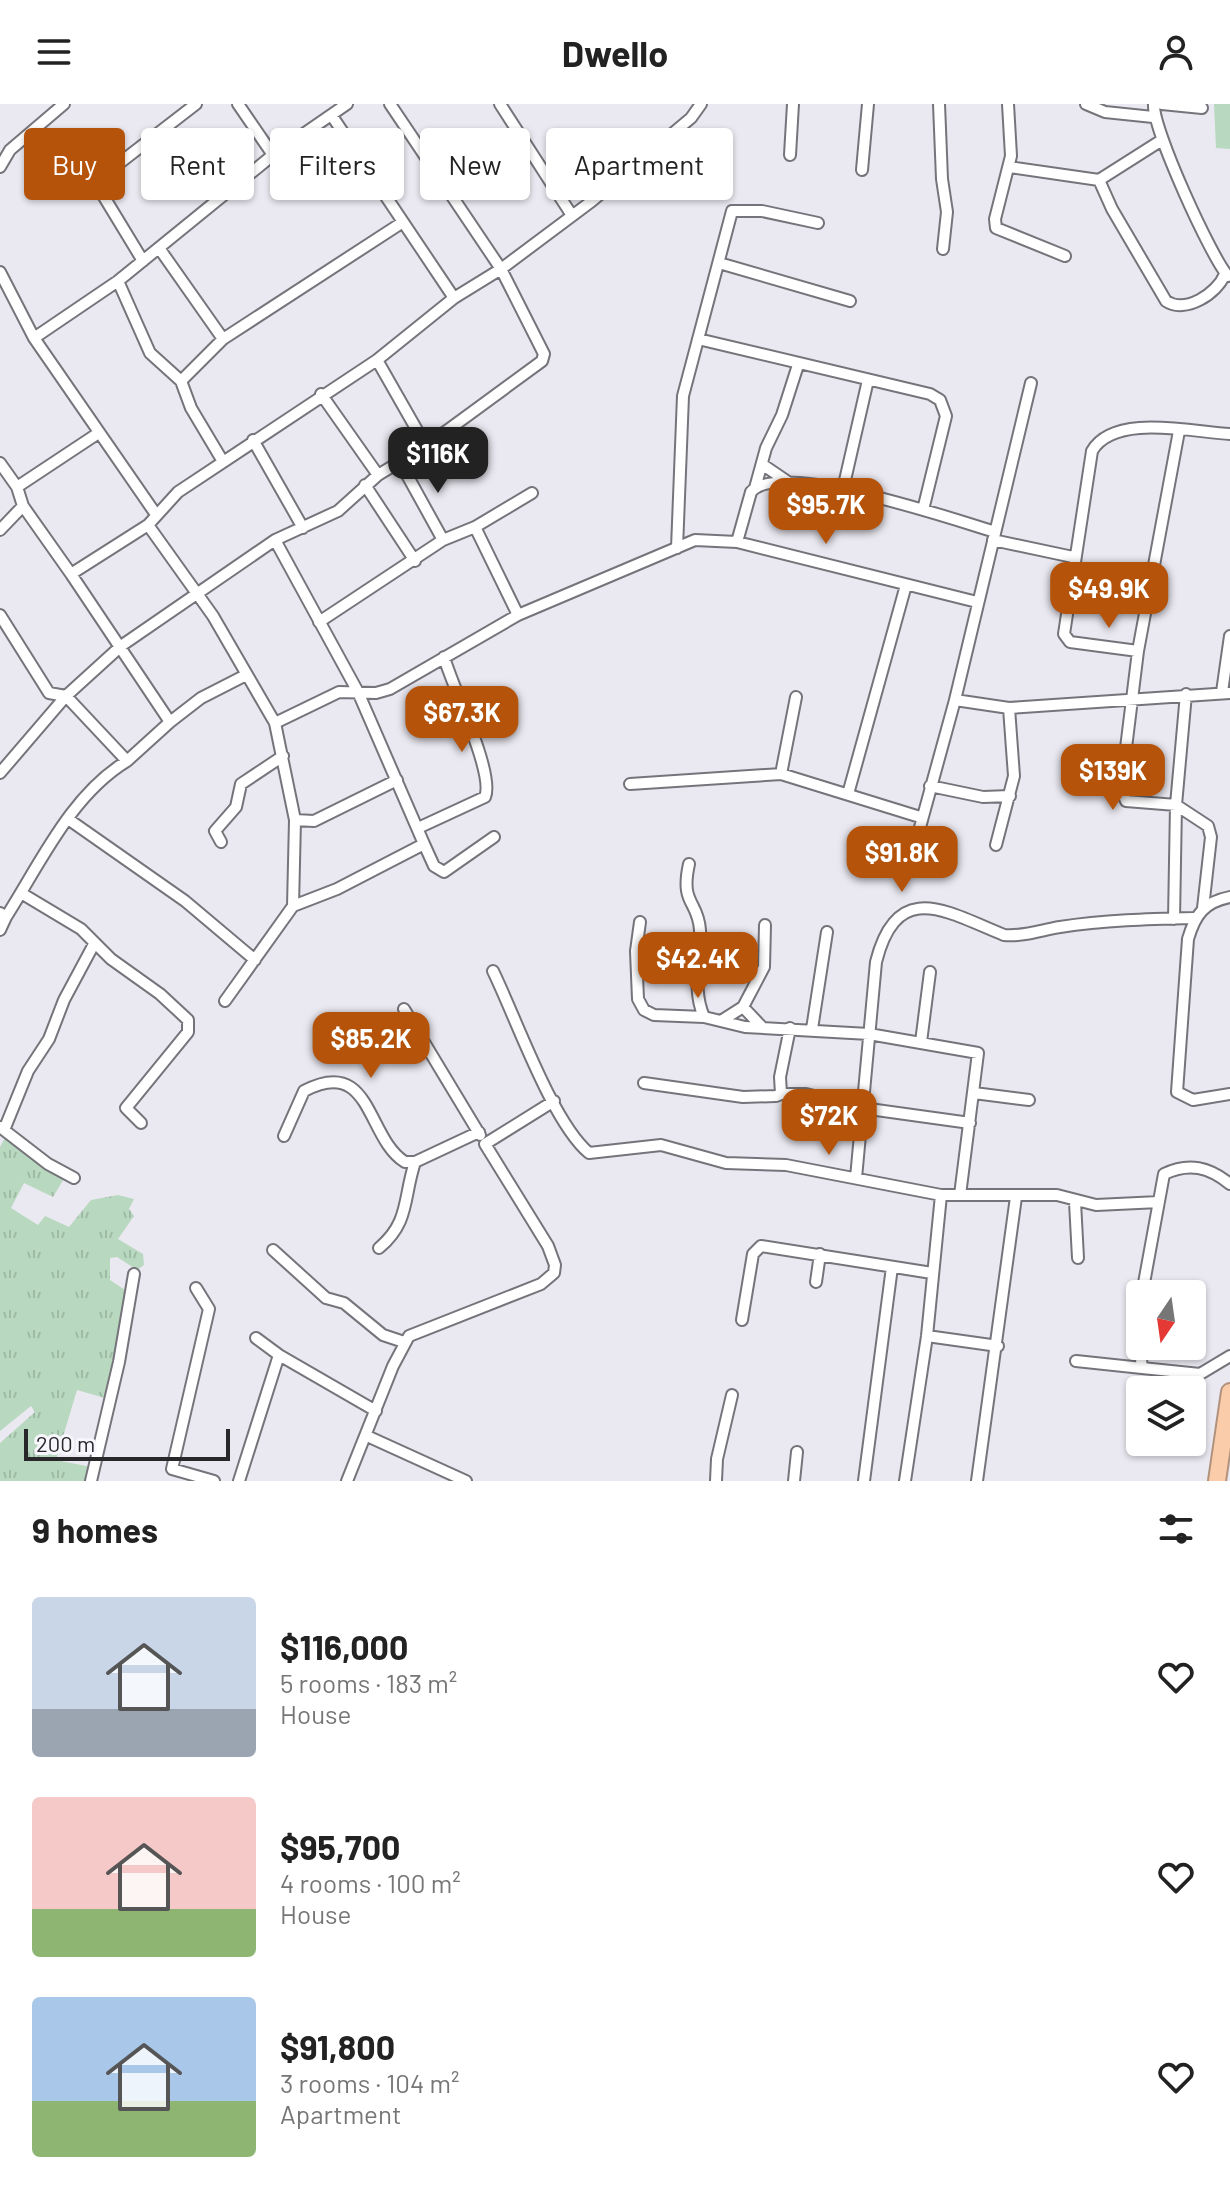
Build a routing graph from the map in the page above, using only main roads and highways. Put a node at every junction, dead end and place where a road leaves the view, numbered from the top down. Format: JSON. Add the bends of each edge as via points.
{"nodes":[{"id":1,"x":1230,"y":1392,"type":"edge"},
{"id":2,"x":1217,"y":1481,"type":"edge"}],
"edges":[{"from":1,"to":2,"type":"highway"}]}
